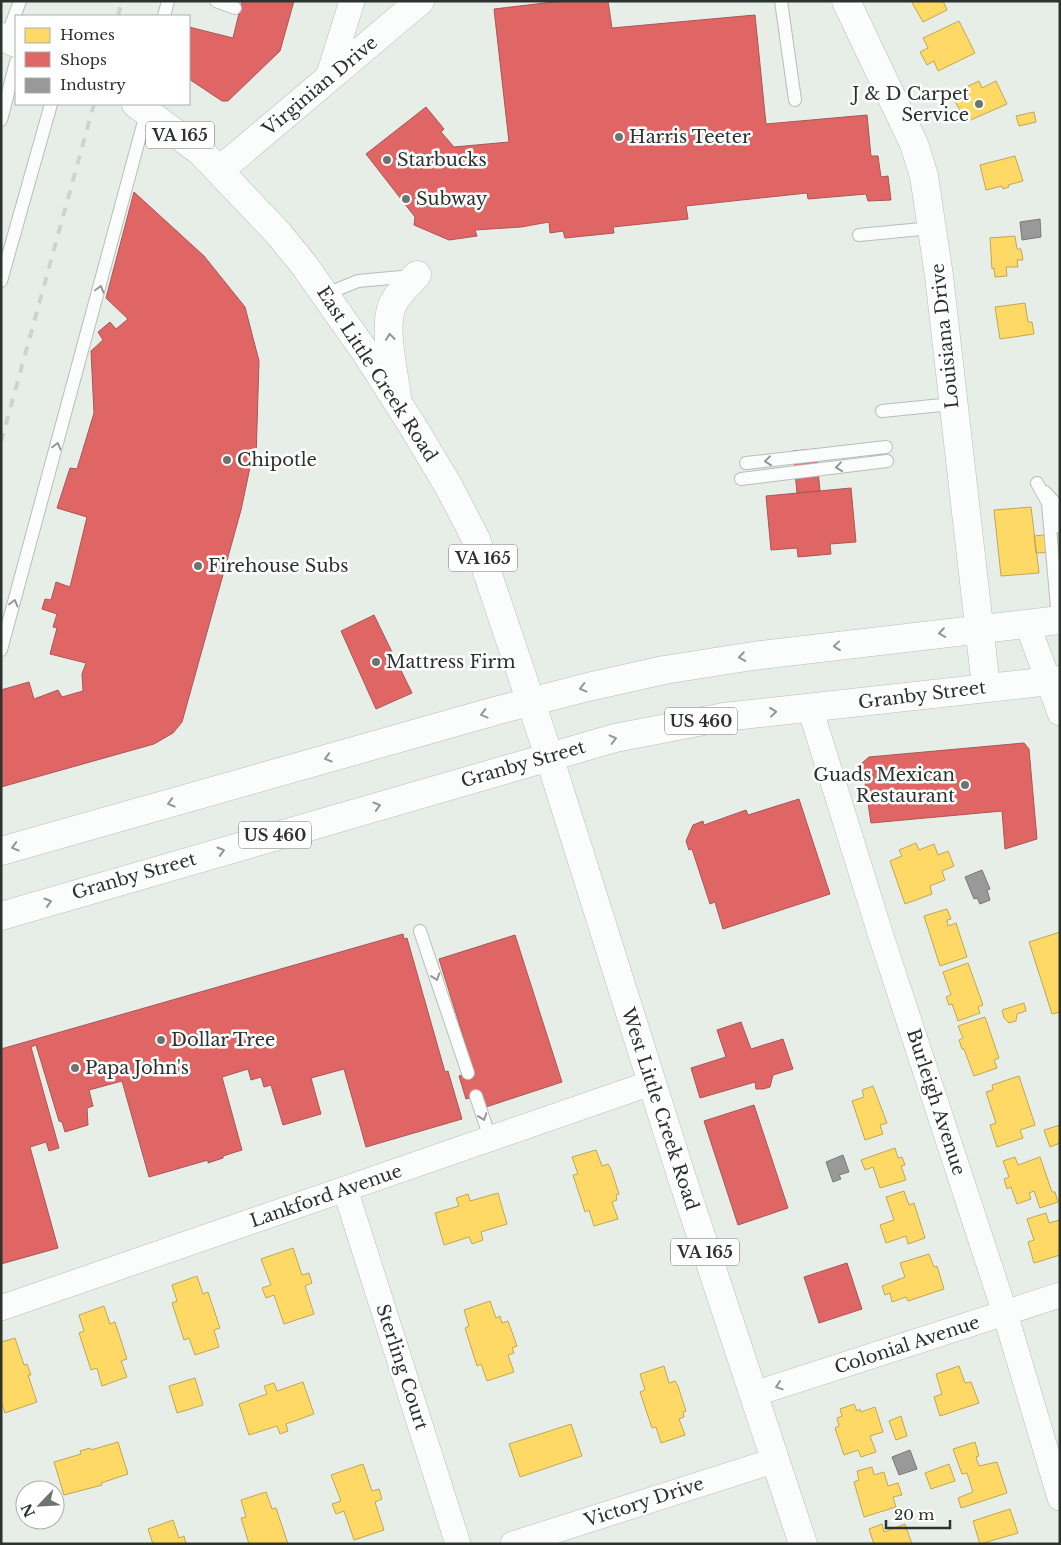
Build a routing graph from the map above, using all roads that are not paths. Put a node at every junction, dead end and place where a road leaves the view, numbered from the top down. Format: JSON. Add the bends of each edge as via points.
{"nodes":[{"id":1,"x":20,"y":1,"type":"edge"},
{"id":2,"x":168,"y":1,"type":"edge"},
{"id":3,"x":216,"y":1,"type":"edge"},
{"id":4,"x":352,"y":1,"type":"edge"},
{"id":5,"x":420,"y":1,"type":"edge"},
{"id":6,"x":782,"y":1,"type":"edge"},
{"id":7,"x":846,"y":1,"type":"edge"},
{"id":8,"x":235,"y":8,"type":"dead end"},
{"id":9,"x":17,"y":15,"type":"edge"},
{"id":10,"x":164,"y":15,"type":"edge"},
{"id":11,"x":15,"y":23,"type":"edge"},
{"id":12,"x":10,"y":45,"type":"edge"},
{"id":13,"x":327,"y":81,"type":"junction"},
{"id":14,"x":795,"y":100,"type":"dead end"},
{"id":15,"x":51,"y":105,"type":"edge"},
{"id":16,"x":142,"y":107,"type":"edge"},
{"id":17,"x":1,"y":120,"type":"edge"},
{"id":18,"x":220,"y":170,"type":"junction"},
{"id":19,"x":932,"y":228,"type":"junction"},
{"id":20,"x":858,"y":235,"type":"dead end"},
{"id":21,"x":416,"y":275,"type":"joint"},
{"id":22,"x":1,"y":281,"type":"edge"},
{"id":23,"x":326,"y":294,"type":"junction"},
{"id":24,"x":398,"y":403,"type":"junction"},
{"id":25,"x":952,"y":404,"type":"junction"},
{"id":26,"x":882,"y":411,"type":"dead end"},
{"id":27,"x":886,"y":447,"type":"dead end"},
{"id":28,"x":887,"y":460,"type":"dead end"},
{"id":29,"x":746,"y":464,"type":"dead end"},
{"id":30,"x":741,"y":479,"type":"dead end"},
{"id":31,"x":1060,"y":527,"type":"edge"},
{"id":32,"x":1059,"y":620,"type":"edge"},
{"id":33,"x":1027,"y":623,"type":"junction"},
{"id":34,"x":978,"y":628,"type":"junction"},
{"id":35,"x":1,"y":650,"type":"edge"},
{"id":36,"x":1054,"y":680,"type":"edge"},
{"id":37,"x":986,"y":687,"type":"junction"},
{"id":38,"x":531,"y":702,"type":"junction"},
{"id":39,"x":810,"y":708,"type":"junction"},
{"id":40,"x":1060,"y":713,"type":"edge"},
{"id":41,"x":549,"y":756,"type":"junction"},
{"id":42,"x":1,"y":851,"type":"edge"},
{"id":43,"x":1,"y":916,"type":"edge"},
{"id":44,"x":420,"y":931,"type":"dead end"},
{"id":45,"x":468,"y":1073,"type":"dead end"},
{"id":46,"x":651,"y":1083,"type":"junction"},
{"id":47,"x":476,"y":1096,"type":"dead end"},
{"id":48,"x":490,"y":1138,"type":"junction"},
{"id":49,"x":345,"y":1189,"type":"junction"},
{"id":50,"x":1060,"y":1295,"type":"edge"},
{"id":51,"x":1,"y":1308,"type":"edge"},
{"id":52,"x":1005,"y":1313,"type":"junction"},
{"id":53,"x":754,"y":1394,"type":"junction"},
{"id":54,"x":776,"y":1460,"type":"junction"},
{"id":55,"x":1060,"y":1498,"type":"edge"},
{"id":56,"x":458,"y":1544,"type":"edge"},
{"id":57,"x":513,"y":1544,"type":"edge"},
{"id":58,"x":803,"y":1544,"type":"edge"}],
"edges":[{"from":1,"to":9,"type":"lane"},
{"from":2,"to":10,"type":"lane"},
{"from":3,"to":8,"type":"lane"},
{"from":4,"to":13,"type":"street"},
{"from":5,"to":13,"type":"main road","name":"Virginian Drive"},
{"from":6,"to":14,"type":"lane"},
{"from":7,"to":19,"type":"main road","name":"Louisiana Drive","via":[[914,144],[924,176]]},
{"from":11,"to":12,"type":"lane"},
{"from":12,"to":17,"type":"lane"},
{"from":13,"to":18,"type":"main road","name":"Virginian Drive"},
{"from":15,"to":22,"type":"lane"},
{"from":16,"to":18,"type":"main road","name":"East Little Creek Road","number":"VA 165"},
{"from":35,"to":16,"type":"lane","one_way":true},
{"from":18,"to":23,"type":"main road","name":"East Little Creek Road","number":"VA 165","via":[[278,233]]},
{"from":19,"to":20,"type":"lane"},
{"from":19,"to":25,"type":"main road","name":"Louisiana Drive"},
{"from":21,"to":23,"type":"lane","via":[[358,281]]},
{"from":24,"to":21,"type":"main road","one_way":true,"via":[[389,322],[395,300]]},
{"from":23,"to":24,"type":"main road","name":"East Little Creek Road","number":"VA 165"},
{"from":24,"to":38,"type":"main road","name":"East Little Creek Road","number":"VA 165","via":[[476,539]]},
{"from":25,"to":26,"type":"lane"},
{"from":25,"to":34,"type":"main road","name":"Louisiana Drive"},
{"from":27,"to":29,"type":"lane","one_way":true},
{"from":28,"to":30,"type":"lane","one_way":true},
{"from":31,"to":32,"type":"lane","via":[[1058,505],[1037,483],[1048,503]]},
{"from":32,"to":33,"type":"main road"},
{"from":33,"to":34,"type":"main road"},
{"from":33,"to":36,"type":"street"},
{"from":34,"to":37,"type":"main road","name":"Louisiana Drive"},
{"from":34,"to":38,"type":"main road","one_way":true,"via":[[673,668]]},
{"from":36,"to":37,"type":"main road","name":"Granby Street","number":"US 460"},
{"from":36,"to":40,"type":"street"},
{"from":37,"to":39,"type":"main road","name":"Granby Street","number":"US 460"},
{"from":38,"to":41,"type":"main road","name":"West Little Creek Road","number":"VA 165"},
{"from":38,"to":42,"type":"main road","one_way":true},
{"from":41,"to":39,"type":"main road","name":"Granby Street","number":"US 460","one_way":true,"via":[[643,732],[724,717]]},
{"from":39,"to":52,"type":"street","name":"Burleigh Avenue"},
{"from":43,"to":41,"type":"main road","name":"Granby Street","number":"US 460","one_way":true},
{"from":41,"to":46,"type":"main road","name":"West Little Creek Road","number":"VA 165"},
{"from":44,"to":45,"type":"lane","one_way":true},
{"from":46,"to":48,"type":"street","name":"Lankford Avenue"},
{"from":46,"to":53,"type":"main road","name":"West Little Creek Road","number":"VA 165"},
{"from":47,"to":48,"type":"lane","one_way":true},
{"from":48,"to":49,"type":"street","name":"Lankford Avenue"},
{"from":49,"to":51,"type":"street","name":"Lankford Avenue"},
{"from":49,"to":56,"type":"street","name":"Sterling Court"},
{"from":50,"to":52,"type":"street","name":"Colonial Avenue"},
{"from":52,"to":53,"type":"street","name":"Colonial Avenue","one_way":true},
{"from":52,"to":55,"type":"street","name":"Burleigh Avenue"},
{"from":53,"to":54,"type":"main road","name":"West Little Creek Road","number":"VA 165"},
{"from":54,"to":57,"type":"street","name":"Victory Drive"},
{"from":54,"to":58,"type":"main road","name":"West Little Creek Road","number":"VA 165"}]}
